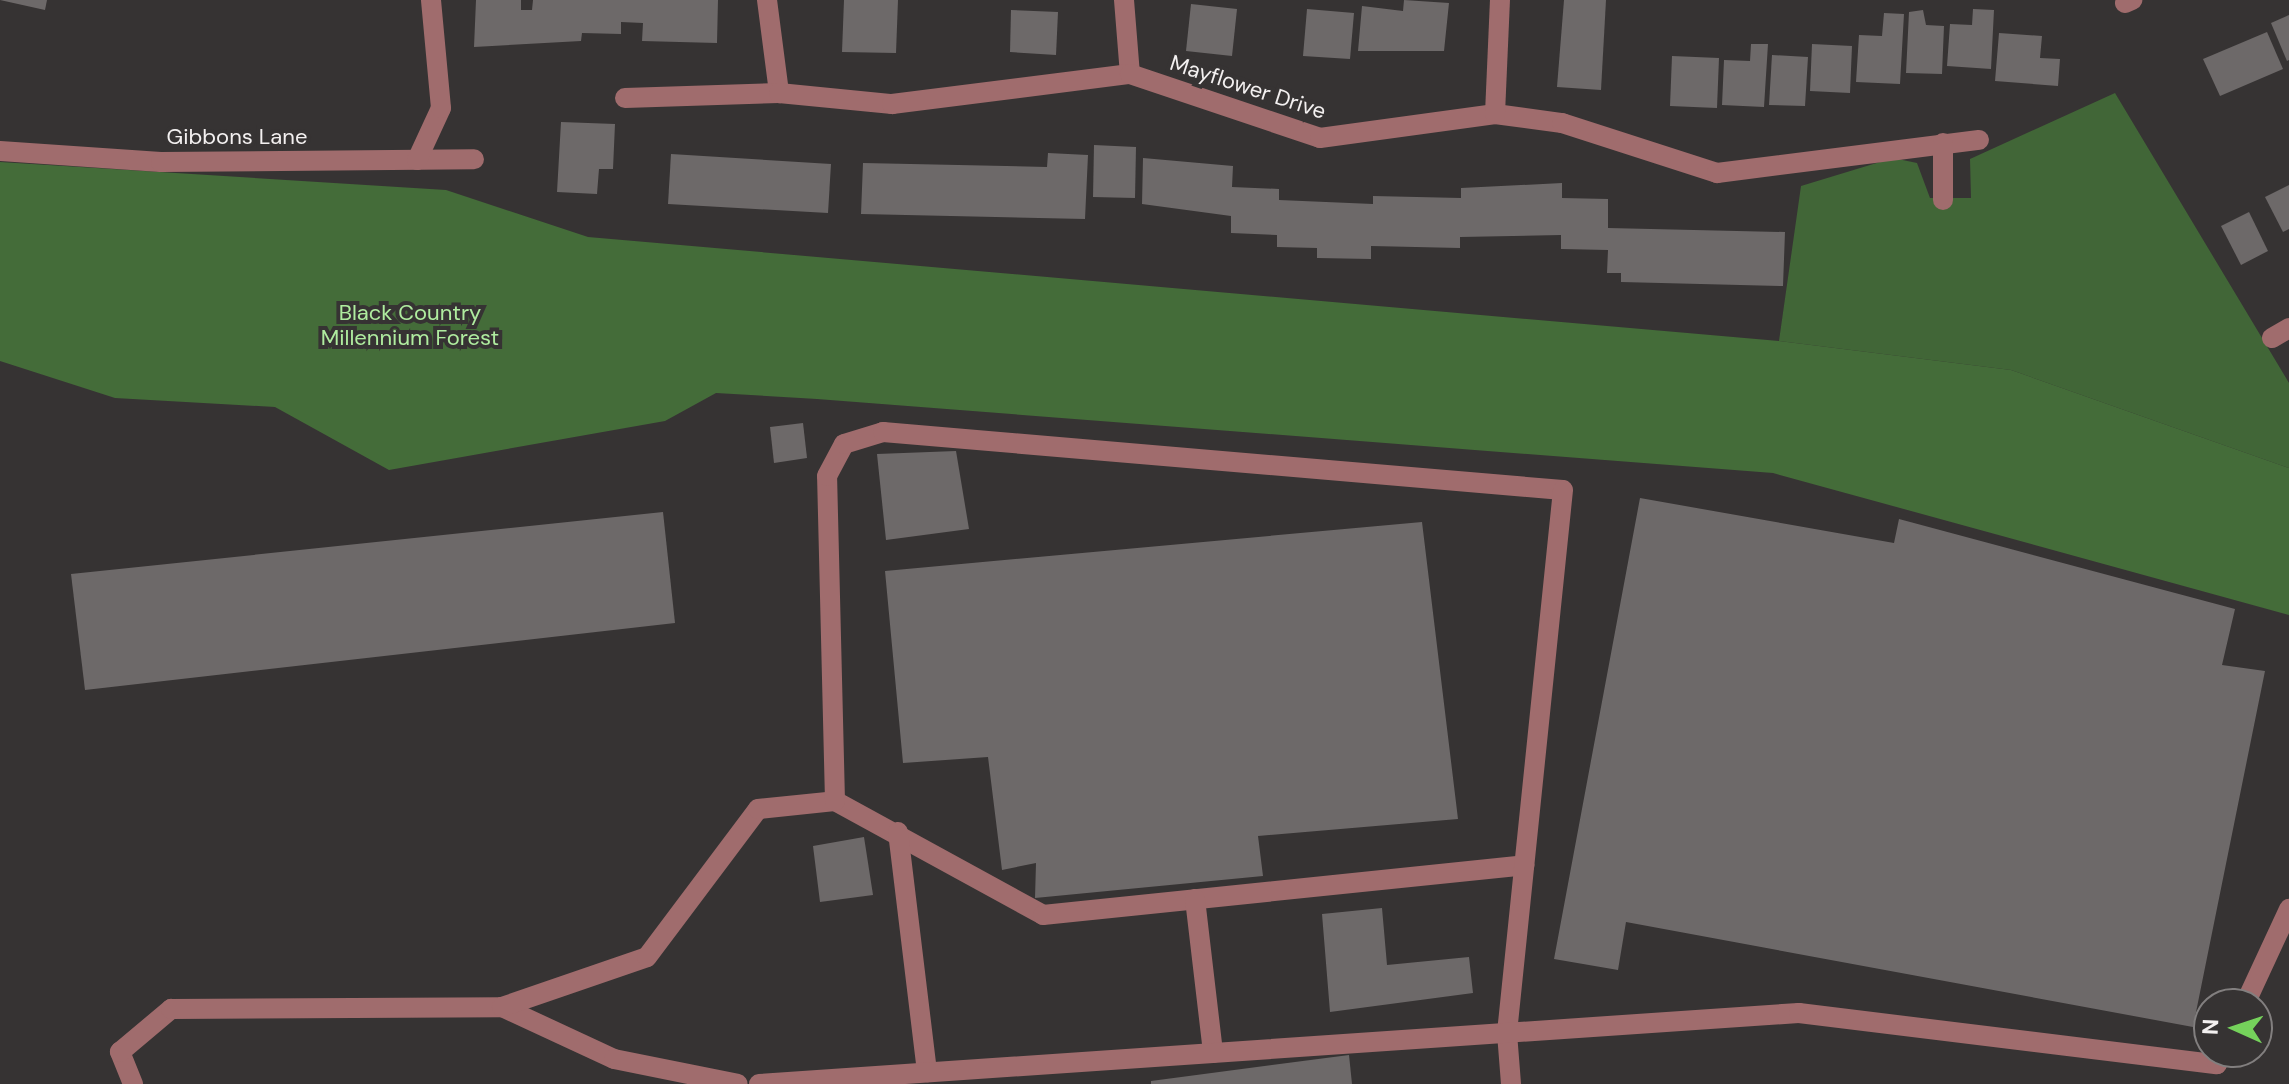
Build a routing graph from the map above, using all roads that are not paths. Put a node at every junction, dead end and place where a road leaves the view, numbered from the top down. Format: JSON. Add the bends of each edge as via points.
{"nodes":[{"id":1,"x":431,"y":0,"type":"edge"},
{"id":2,"x":767,"y":0,"type":"edge"},
{"id":3,"x":1124,"y":0,"type":"edge"},
{"id":4,"x":1500,"y":0,"type":"edge"},
{"id":5,"x":1130,"y":74,"type":"junction"},
{"id":6,"x":779,"y":93,"type":"junction"},
{"id":7,"x":625,"y":98,"type":"dead end"},
{"id":8,"x":1495,"y":114,"type":"junction"},
{"id":9,"x":1979,"y":140,"type":"dead end"},
{"id":10,"x":1943,"y":143,"type":"junction"},
{"id":11,"x":0,"y":151,"type":"edge"},
{"id":12,"x":474,"y":159,"type":"dead end"},
{"id":13,"x":417,"y":160,"type":"junction"},
{"id":14,"x":1943,"y":200,"type":"dead end"},
{"id":15,"x":835,"y":801,"type":"junction"},
{"id":16,"x":898,"y":832,"type":"junction"},
{"id":17,"x":1524,"y":865,"type":"junction"},
{"id":18,"x":1195,"y":899,"type":"junction"},
{"id":19,"x":2289,"y":909,"type":"edge"},
{"id":20,"x":2252,"y":988,"type":"edge"},
{"id":21,"x":502,"y":1007,"type":"junction"},
{"id":22,"x":1507,"y":1033,"type":"junction"},
{"id":23,"x":1213,"y":1053,"type":"junction"},
{"id":24,"x":2193,"y":1061,"type":"edge"},
{"id":25,"x":1070,"y":1063,"type":"junction"},
{"id":26,"x":927,"y":1072,"type":"junction"},
{"id":27,"x":133,"y":1084,"type":"edge"},
{"id":28,"x":738,"y":1084,"type":"edge"},
{"id":29,"x":759,"y":1084,"type":"edge"},
{"id":30,"x":1072,"y":1084,"type":"edge"},
{"id":31,"x":1511,"y":1084,"type":"edge"}],
"edges":[{"from":1,"to":13,"type":"street","via":[[441,108]]},
{"from":2,"to":6,"type":"street"},
{"from":3,"to":5,"type":"street"},
{"from":4,"to":8,"type":"street"},
{"from":5,"to":6,"type":"street","name":"Mayflower Drive","via":[[892,104]]},
{"from":5,"to":8,"type":"street","name":"Mayflower Drive","via":[[1320,138]]},
{"from":6,"to":7,"type":"street","name":"Mayflower Drive"},
{"from":8,"to":10,"type":"street","name":"Mayflower Drive","via":[[1562,123],[1717,173]]},
{"from":9,"to":10,"type":"street","name":"Mayflower Drive"},
{"from":10,"to":14,"type":"street"},
{"from":11,"to":13,"type":"street","name":"Gibbons Lane","via":[[161,162]]},
{"from":12,"to":13,"type":"street","name":"Gibbons Lane"},
{"from":15,"to":16,"type":"street"},
{"from":15,"to":17,"type":"street","via":[[827,476],[844,444],[883,432],[1181,452],[1563,490]]},
{"from":15,"to":21,"type":"street","via":[[758,809],[647,957]]},
{"from":16,"to":18,"type":"street","via":[[1005,900],[1043,915]]},
{"from":16,"to":26,"type":"street"},
{"from":17,"to":18,"type":"street"},
{"from":17,"to":22,"type":"street"},
{"from":18,"to":23,"type":"street"},
{"from":19,"to":20,"type":"street"},
{"from":21,"to":27,"type":"street","via":[[171,1009],[120,1052]]},
{"from":21,"to":28,"type":"street","via":[[614,1059]]},
{"from":22,"to":23,"type":"street"},
{"from":22,"to":24,"type":"street","via":[[1799,1013]]},
{"from":22,"to":31,"type":"street"},
{"from":23,"to":25,"type":"street"},
{"from":25,"to":26,"type":"street"},
{"from":25,"to":30,"type":"street"},
{"from":26,"to":29,"type":"street"}]}
